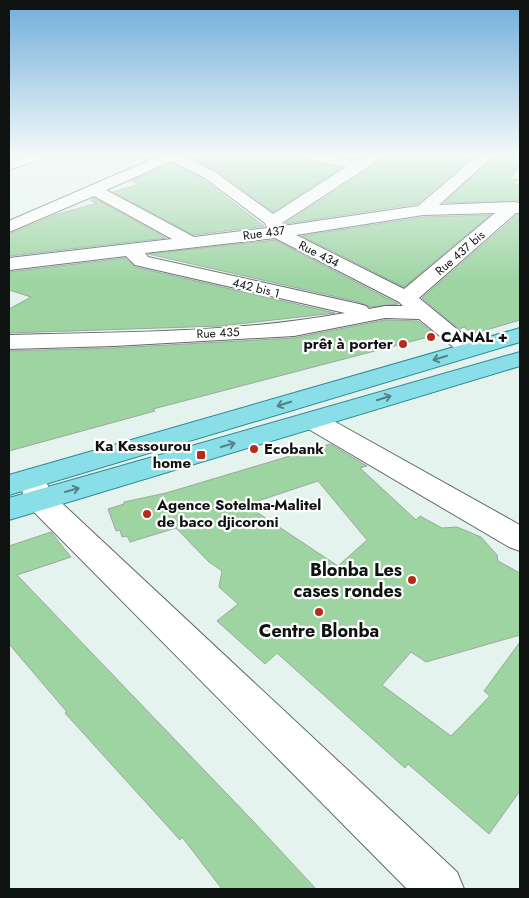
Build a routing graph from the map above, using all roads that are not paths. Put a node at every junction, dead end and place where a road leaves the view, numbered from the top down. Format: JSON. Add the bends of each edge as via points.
{"nodes":[{"id":1,"x":77,"y":198,"type":"edge"},
{"id":2,"x":109,"y":198,"type":"edge"},
{"id":3,"x":239,"y":198,"type":"edge"},
{"id":4,"x":315,"y":198,"type":"edge"},
{"id":5,"x":437,"y":198,"type":"edge"},
{"id":6,"x":517,"y":207,"type":"edge"},
{"id":7,"x":423,"y":210,"type":"junction"},
{"id":8,"x":275,"y":226,"type":"junction"},
{"id":9,"x":9,"y":227,"type":"edge"},
{"id":10,"x":192,"y":243,"type":"junction"},
{"id":11,"x":131,"y":251,"type":"junction"},
{"id":12,"x":9,"y":264,"type":"edge"},
{"id":13,"x":406,"y":298,"type":"junction"},
{"id":14,"x":386,"y":312,"type":"junction"},
{"id":15,"x":425,"y":313,"type":"junction"},
{"id":16,"x":520,"y":335,"type":"edge"},
{"id":17,"x":9,"y":342,"type":"edge"},
{"id":18,"x":470,"y":349,"type":"junction"},
{"id":19,"x":520,"y":359,"type":"edge"},
{"id":20,"x":314,"y":421,"type":"junction"},
{"id":21,"x":22,"y":493,"type":"edge"},
{"id":22,"x":520,"y":539,"type":"edge"},
{"id":23,"x":440,"y":889,"type":"edge"}],
"edges":[{"from":1,"to":9,"type":"street"},
{"from":2,"to":10,"type":"street"},
{"from":3,"to":8,"type":"street","name":"Rue 434"},
{"from":4,"to":8,"type":"street"},
{"from":5,"to":7,"type":"street"},
{"from":6,"to":7,"type":"street","name":"Rue 437"},
{"from":6,"to":13,"type":"street","name":"Rue 437 bis"},
{"from":7,"to":8,"type":"street","name":"Rue 437"},
{"from":8,"to":10,"type":"street","name":"Rue 437"},
{"from":8,"to":13,"type":"street","name":"Rue 434"},
{"from":10,"to":11,"type":"street","name":"Rue 437"},
{"from":11,"to":12,"type":"street","name":"Rue 437"},
{"from":11,"to":14,"type":"street","name":"442 bis 1","via":[[142,261],[258,289],[350,310]]},
{"from":13,"to":15,"type":"street","name":"Rue 434"},
{"from":14,"to":15,"type":"street","name":"Rue 435"},
{"from":14,"to":17,"type":"street","name":"Rue 435","via":[[294,329]]},
{"from":15,"to":18,"type":"street","name":"Rue 434"},
{"from":16,"to":18,"type":"main road"},
{"from":18,"to":21,"type":"main road","one_way":true},
{"from":20,"to":19,"type":"main road","one_way":true},
{"from":21,"to":20,"type":"main road","one_way":true},
{"from":20,"to":22,"type":"street"},
{"from":21,"to":23,"type":"street"}]}
